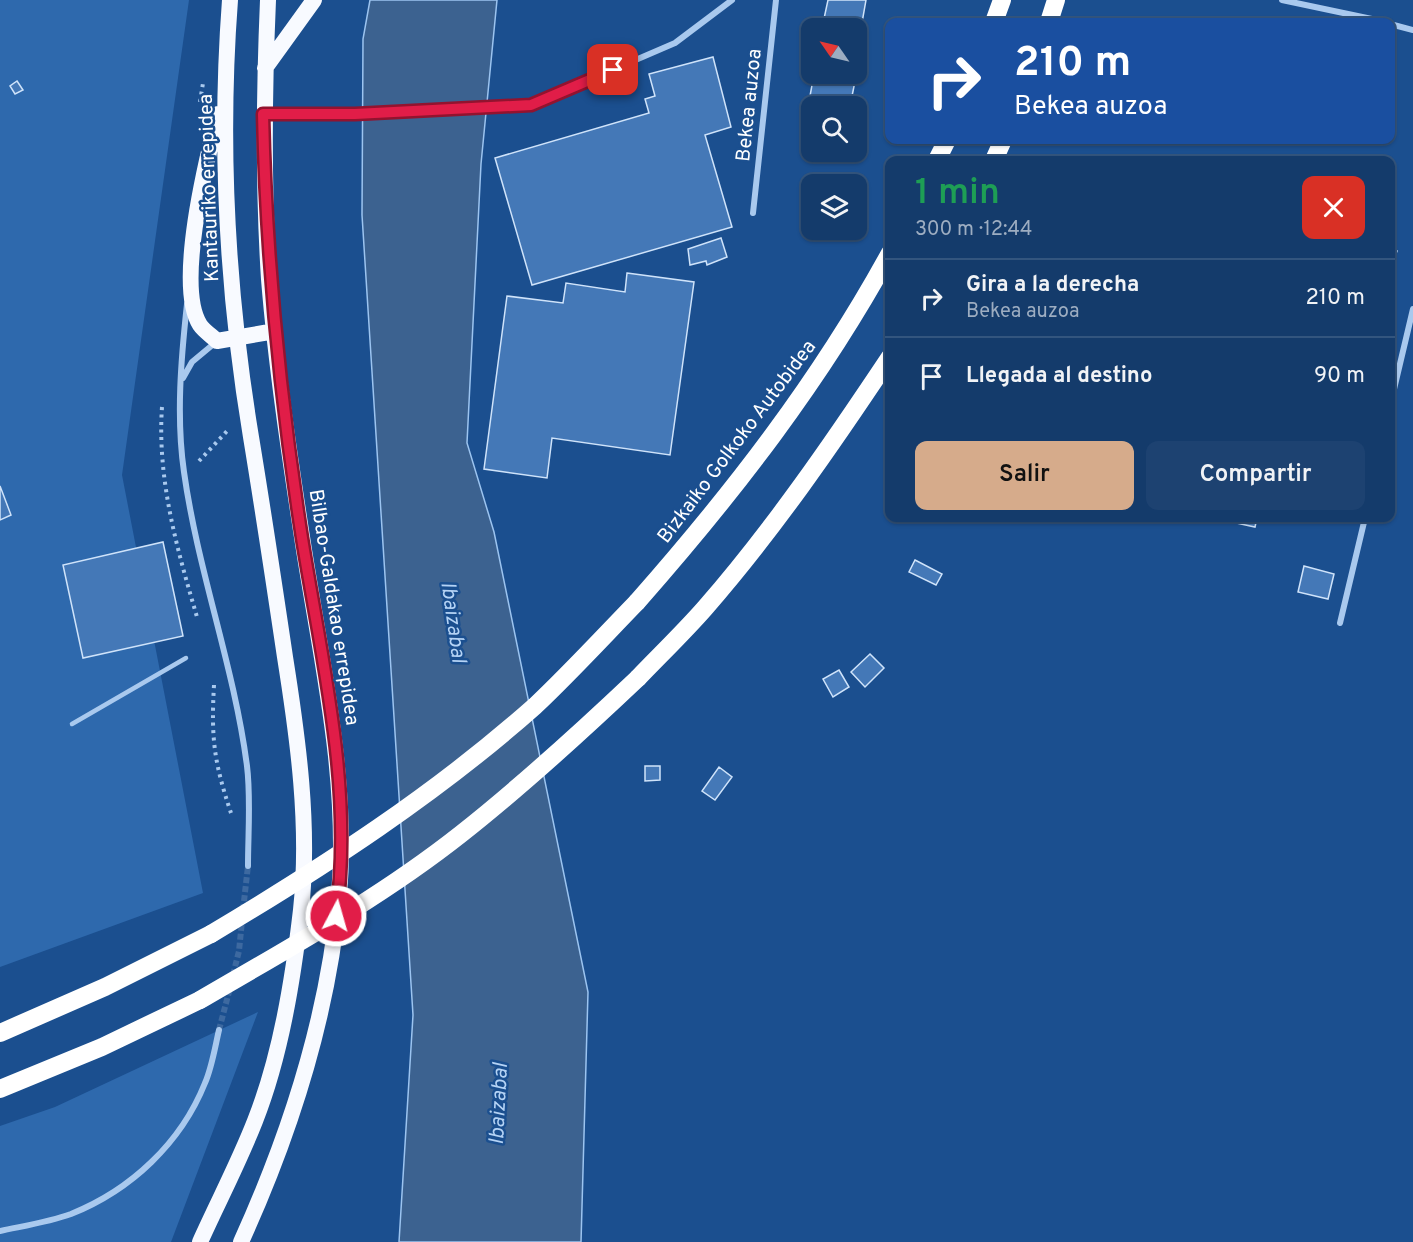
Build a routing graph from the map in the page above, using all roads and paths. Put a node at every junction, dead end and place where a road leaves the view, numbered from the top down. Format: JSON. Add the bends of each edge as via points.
{"nodes":[{"id":1,"x":230,"y":0,"type":"edge"},
{"id":2,"x":268,"y":0,"type":"edge"},
{"id":3,"x":314,"y":0,"type":"edge"},
{"id":4,"x":732,"y":0,"type":"edge"},
{"id":5,"x":776,"y":0,"type":"edge"},
{"id":6,"x":1002,"y":0,"type":"edge"},
{"id":7,"x":1056,"y":0,"type":"edge"},
{"id":8,"x":1282,"y":0,"type":"edge"},
{"id":9,"x":995,"y":18,"type":"edge"},
{"id":10,"x":1050,"y":18,"type":"edge"},
{"id":11,"x":1367,"y":18,"type":"edge"},
{"id":12,"x":1395,"y":25,"type":"edge"},
{"id":13,"x":1413,"y":30,"type":"edge"},
{"id":14,"x":265,"y":69,"type":"junction"},
{"id":15,"x":225,"y":84,"type":"junction"},
{"id":16,"x":263,"y":114,"type":"junction"},
{"id":17,"x":753,"y":213,"type":"dead end"},
{"id":18,"x":885,"y":262,"type":"edge"},
{"id":19,"x":190,"y":271,"type":"junction"},
{"id":20,"x":1413,"y":309,"type":"edge"},
{"id":21,"x":275,"y":331,"type":"junction"},
{"id":22,"x":236,"y":338,"type":"junction"},
{"id":23,"x":217,"y":341,"type":"junction"},
{"id":24,"x":885,"y":365,"type":"edge"},
{"id":25,"x":181,"y":381,"type":"junction"},
{"id":26,"x":1395,"y":385,"type":"edge"},
{"id":27,"x":1364,"y":522,"type":"edge"},
{"id":28,"x":1340,"y":623,"type":"dead end"},
{"id":29,"x":186,"y":658,"type":"dead end"},
{"id":30,"x":72,"y":724,"type":"dead end"},
{"id":31,"x":248,"y":866,"type":"tunnel mouth"},
{"id":32,"x":219,"y":1030,"type":"tunnel mouth"},
{"id":33,"x":0,"y":1033,"type":"edge"},
{"id":34,"x":0,"y":1089,"type":"edge"},
{"id":35,"x":0,"y":1231,"type":"edge"},
{"id":36,"x":200,"y":1242,"type":"edge"},
{"id":37,"x":241,"y":1242,"type":"edge"}],
"edges":[{"from":1,"to":15,"type":"highway","name":"Kantauriko errepidea"},
{"from":2,"to":14,"type":"highway","name":"Bilbao-Galdakao errepidea"},
{"from":3,"to":14,"type":"highway"},
{"from":4,"to":16,"type":"street","via":[[675,44],[531,105],[355,114]]},
{"from":5,"to":17,"type":"street","name":"Bekea auzoa"},
{"from":6,"to":9,"type":"highway"},
{"from":7,"to":10,"type":"highway"},
{"from":8,"to":11,"type":"street"},
{"from":12,"to":13,"type":"street"},
{"from":14,"to":16,"type":"highway","name":"Bilbao-Galdakao errepidea"},
{"from":15,"to":19,"type":"highway","via":[[202,182]]},
{"from":15,"to":22,"type":"highway","name":"Kantauriko errepidea","via":[[224,177]]},
{"from":16,"to":21,"type":"highway","name":"Bilbao-Galdakao errepidea"},
{"from":18,"to":33,"type":"highway","name":"Bizkaiko Golkoko Autobidea","bridge":true,"via":[[800,401],[711,519],[536,705],[464,765],[313,874],[211,934]]},
{"from":19,"to":23,"type":"highway","via":[[200,325]]},
{"from":19,"to":25,"type":"street"},
{"from":20,"to":26,"type":"street"},
{"from":21,"to":22,"type":"highway"},
{"from":21,"to":37,"type":"highway","name":"Bilbao-Galdakao errepidea","via":[[302,535],[333,724],[341,816],[339,896],[327,978],[305,1081]]},
{"from":22,"to":23,"type":"highway"},
{"from":22,"to":36,"type":"highway","via":[[297,736],[303,825],[301,908],[273,1064],[256,1119]]},
{"from":23,"to":25,"type":"street","via":[[192,362]]},
{"from":24,"to":34,"type":"highway","bridge":true,"via":[[751,554],[703,610],[567,746],[460,835],[321,930],[200,999],[102,1047]]},
{"from":25,"to":31,"type":"street","via":[[184,471],[232,678],[247,769]]},
{"from":27,"to":28,"type":"street"},
{"from":29,"to":30,"type":"lane"},
{"from":32,"to":35,"type":"street","via":[[206,1082],[186,1122],[122,1189],[70,1214]]}]}
